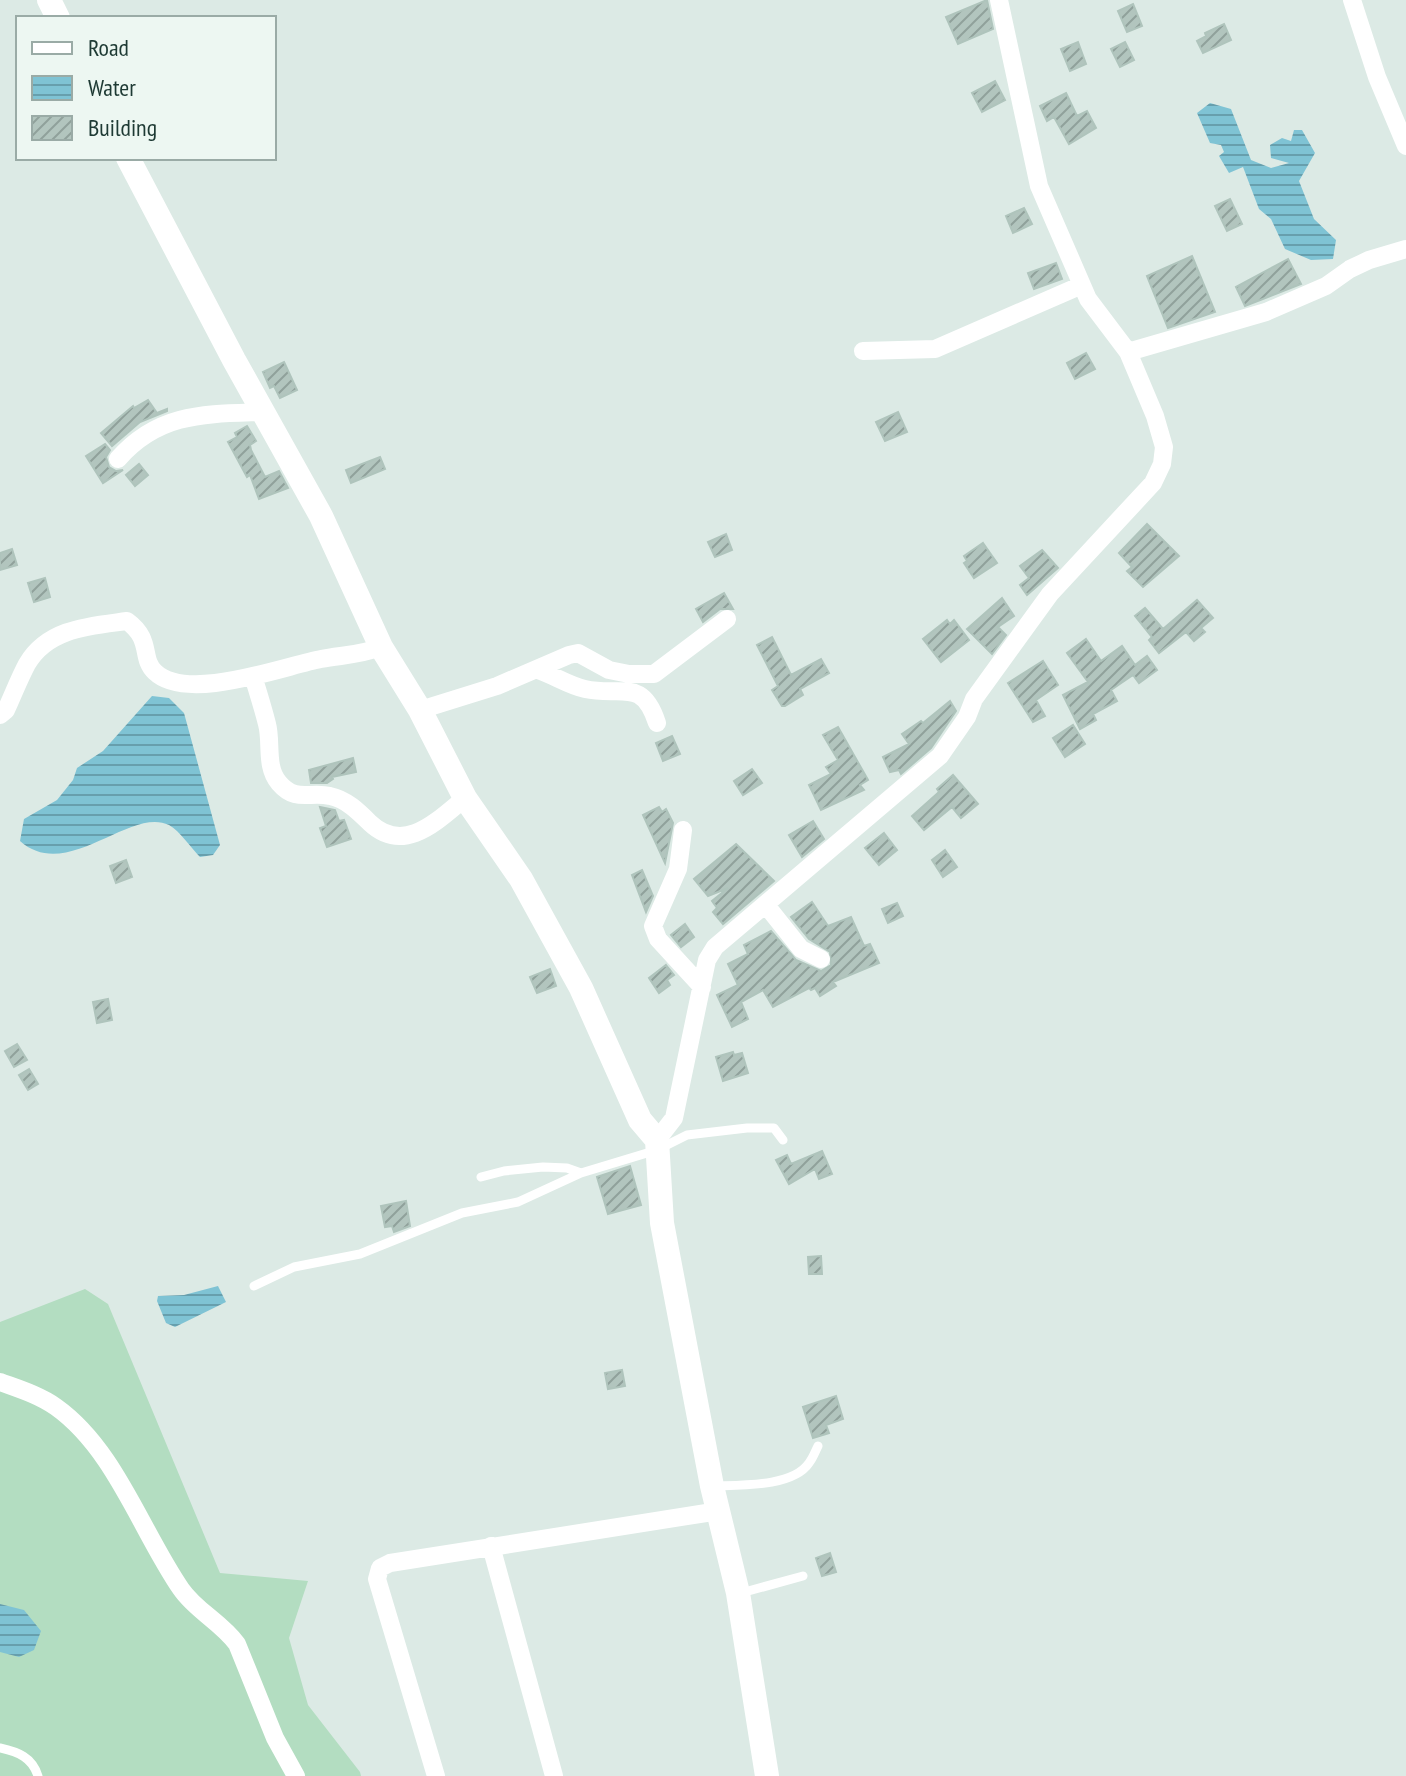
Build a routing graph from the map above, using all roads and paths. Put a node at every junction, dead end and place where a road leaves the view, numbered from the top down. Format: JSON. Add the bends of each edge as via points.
{"nodes":[{"id":1,"x":999,"y":0,"type":"edge"},
{"id":2,"x":1352,"y":0,"type":"edge"},
{"id":3,"x":1406,"y":146,"type":"edge"},
{"id":4,"x":129,"y":160,"type":"edge"},
{"id":5,"x":1406,"y":249,"type":"edge"},
{"id":6,"x":1082,"y":285,"type":"junction"},
{"id":7,"x":863,"y":351,"type":"dead end"},
{"id":8,"x":1128,"y":352,"type":"junction"},
{"id":9,"x":263,"y":412,"type":"junction"},
{"id":10,"x":118,"y":459,"type":"dead end"},
{"id":11,"x":727,"y":619,"type":"dead end"},
{"id":12,"x":381,"y":647,"type":"junction"},
{"id":13,"x":538,"y":670,"type":"junction"},
{"id":14,"x":253,"y":676,"type":"junction"},
{"id":15,"x":420,"y":710,"type":"junction"},
{"id":16,"x":0,"y":715,"type":"edge"},
{"id":17,"x":657,"y":723,"type":"dead end"},
{"id":18,"x":465,"y":798,"type":"junction"},
{"id":19,"x":683,"y":830,"type":"dead end"},
{"id":20,"x":766,"y":905,"type":"junction"},
{"id":21,"x":821,"y":959,"type":"dead end"},
{"id":22,"x":702,"y":987,"type":"junction"},
{"id":23,"x":783,"y":1140,"type":"dead end"},
{"id":24,"x":657,"y":1145,"type":"junction"},
{"id":25,"x":581,"y":1173,"type":"junction"},
{"id":26,"x":481,"y":1177,"type":"dead end"},
{"id":27,"x":254,"y":1286,"type":"dead end"},
{"id":28,"x":0,"y":1382,"type":"edge"},
{"id":29,"x":818,"y":1446,"type":"dead end"},
{"id":30,"x":712,"y":1486,"type":"junction"},
{"id":31,"x":719,"y":1511,"type":"junction"},
{"id":32,"x":491,"y":1546,"type":"junction"},
{"id":33,"x":803,"y":1576,"type":"dead end"},
{"id":34,"x":738,"y":1593,"type":"junction"},
{"id":35,"x":0,"y":1748,"type":"edge"},
{"id":36,"x":38,"y":1776,"type":"edge"},
{"id":37,"x":296,"y":1776,"type":"edge"},
{"id":38,"x":436,"y":1776,"type":"edge"},
{"id":39,"x":554,"y":1776,"type":"edge"},
{"id":40,"x":767,"y":1776,"type":"edge"}],
"edges":[{"from":1,"to":6,"type":"street","via":[[1039,186]]},
{"from":2,"to":3,"type":"street"},
{"from":4,"to":9,"type":"street"},
{"from":5,"to":8,"type":"street","via":[[1369,260],[1266,312]]},
{"from":6,"to":7,"type":"street","via":[[935,349]]},
{"from":6,"to":8,"type":"street"},
{"from":8,"to":20,"type":"street","via":[[1162,434],[1162,464],[1153,483],[1050,594],[940,756]]},
{"from":9,"to":10,"type":"street","via":[[181,418],[145,433]]},
{"from":9,"to":12,"type":"street","via":[[321,516]]},
{"from":11,"to":13,"type":"street","via":[[654,674],[609,670],[578,653]]},
{"from":12,"to":14,"type":"street"},
{"from":12,"to":15,"type":"street"},
{"from":13,"to":15,"type":"street"},
{"from":13,"to":17,"type":"street","via":[[584,689],[641,695],[650,701]]},
{"from":14,"to":16,"type":"street","via":[[212,683],[164,679],[153,671],[145,642],[127,621],[75,628],[34,654]]},
{"from":14,"to":18,"type":"street","via":[[277,782],[297,796],[329,795],[353,807],[382,834],[407,836],[430,826]]},
{"from":15,"to":18,"type":"street"},
{"from":18,"to":24,"type":"street","via":[[521,879]]},
{"from":19,"to":22,"type":"street","via":[[678,869],[653,926],[658,939]]},
{"from":20,"to":21,"type":"street","via":[[801,949]]},
{"from":20,"to":22,"type":"street","via":[[715,947]]},
{"from":22,"to":24,"type":"street","via":[[674,1118]]},
{"from":23,"to":24,"type":"lane","via":[[774,1128],[747,1128],[687,1135]]},
{"from":24,"to":25,"type":"lane"},
{"from":24,"to":30,"type":"street","via":[[662,1223]]},
{"from":25,"to":26,"type":"lane","via":[[543,1167]]},
{"from":25,"to":27,"type":"lane","via":[[518,1202],[462,1213],[360,1254],[294,1267]]},
{"from":28,"to":37,"type":"street","via":[[58,1409],[108,1465],[181,1589],[237,1644]]},
{"from":29,"to":30,"type":"lane","via":[[808,1466],[792,1478]]},
{"from":30,"to":31,"type":"street"},
{"from":31,"to":32,"type":"street"},
{"from":31,"to":34,"type":"street"},
{"from":32,"to":38,"type":"street","via":[[390,1563],[380,1568],[377,1579]]},
{"from":32,"to":39,"type":"street"},
{"from":33,"to":34,"type":"lane"},
{"from":34,"to":40,"type":"street"},
{"from":35,"to":36,"type":"lane","via":[[22,1753]]}]}
